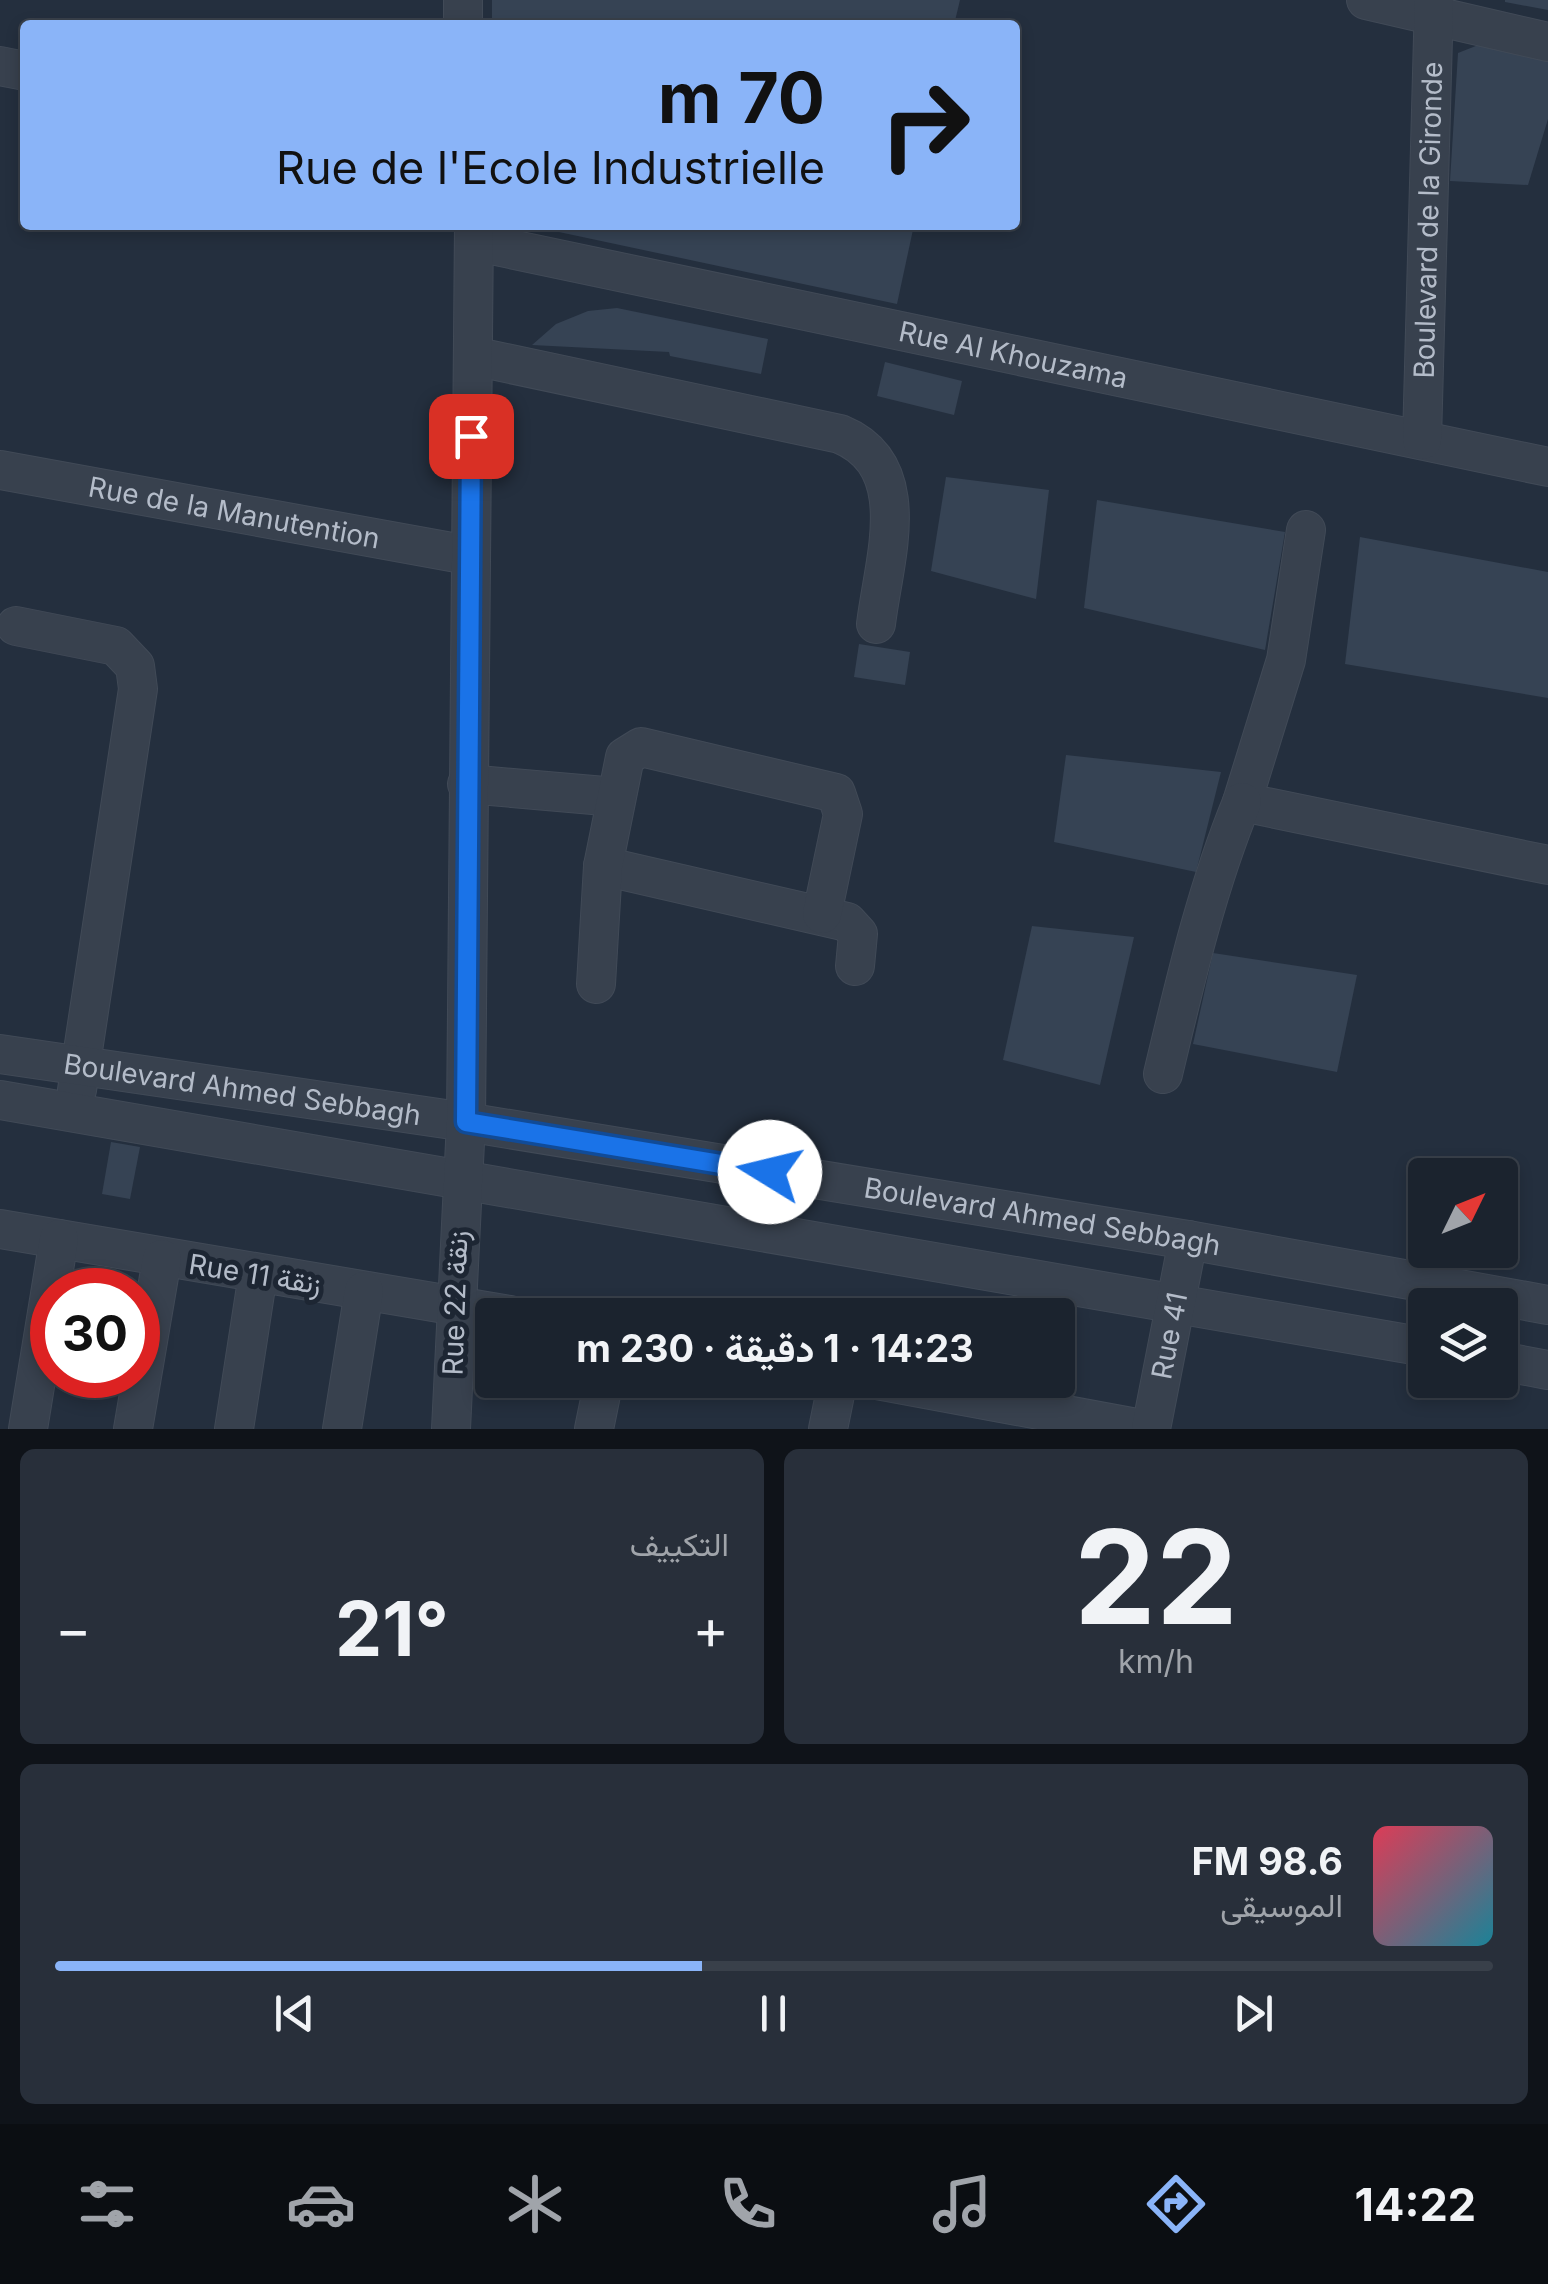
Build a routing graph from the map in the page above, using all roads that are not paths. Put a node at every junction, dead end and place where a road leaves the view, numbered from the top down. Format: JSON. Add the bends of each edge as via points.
{"nodes":[{"id":1,"x":1366,"y":0,"type":"edge"},
{"id":2,"x":1434,"y":8,"type":"edge"},
{"id":3,"x":1548,"y":42,"type":"edge"},
{"id":4,"x":476,"y":234,"type":"edge"},
{"id":5,"x":473,"y":356,"type":"junction"},
{"id":6,"x":1422,"y":440,"type":"junction"},
{"id":7,"x":1548,"y":467,"type":"edge"},
{"id":8,"x":0,"y":470,"type":"edge"},
{"id":9,"x":1306,"y":530,"type":"dead end"},
{"id":10,"x":468,"y":555,"type":"junction"},
{"id":11,"x":876,"y":624,"type":"dead end"},
{"id":12,"x":16,"y":626,"type":"dead end"},
{"id":13,"x":467,"y":784,"type":"junction"},
{"id":14,"x":616,"y":796,"type":"junction"},
{"id":15,"x":1242,"y":802,"type":"junction"},
{"id":16,"x":1548,"y":865,"type":"edge"},
{"id":17,"x":603,"y":866,"type":"junction"},
{"id":18,"x":822,"y":914,"type":"junction"},
{"id":19,"x":855,"y":966,"type":"dead end"},
{"id":20,"x":596,"y":984,"type":"dead end"},
{"id":21,"x":0,"y":1054,"type":"edge"},
{"id":22,"x":81,"y":1067,"type":"junction"},
{"id":23,"x":1163,"y":1074,"type":"dead end"},
{"id":24,"x":0,"y":1100,"type":"edge"},
{"id":25,"x":73,"y":1112,"type":"junction"},
{"id":26,"x":466,"y":1122,"type":"junction"},
{"id":27,"x":460,"y":1178,"type":"junction"},
{"id":28,"x":0,"y":1229,"type":"edge"},
{"id":29,"x":58,"y":1240,"type":"junction"},
{"id":30,"x":1188,"y":1240,"type":"junction"},
{"id":31,"x":1248,"y":1251,"type":"junction"},
{"id":32,"x":162,"y":1259,"type":"junction"},
{"id":33,"x":258,"y":1274,"type":"junction"},
{"id":34,"x":364,"y":1291,"type":"junction"},
{"id":35,"x":1177,"y":1301,"type":"junction"},
{"id":36,"x":1548,"y":1305,"type":"edge"},
{"id":37,"x":454,"y":1306,"type":"junction"},
{"id":38,"x":475,"y":1309,"type":"edge"},
{"id":39,"x":1238,"y":1311,"type":"junction"},
{"id":40,"x":1408,"y":1344,"type":"edge"},
{"id":41,"x":1518,"y":1364,"type":"edge"},
{"id":42,"x":1548,"y":1370,"type":"edge"},
{"id":43,"x":600,"y":1398,"type":"edge"},
{"id":44,"x":834,"y":1398,"type":"edge"},
{"id":45,"x":975,"y":1398,"type":"edge"},
{"id":46,"x":28,"y":1429,"type":"edge"},
{"id":47,"x":133,"y":1429,"type":"edge"},
{"id":48,"x":234,"y":1429,"type":"edge"},
{"id":49,"x":342,"y":1429,"type":"edge"},
{"id":50,"x":450,"y":1429,"type":"edge"},
{"id":51,"x":594,"y":1429,"type":"edge"},
{"id":52,"x":828,"y":1429,"type":"edge"},
{"id":53,"x":1142,"y":1429,"type":"edge"},
{"id":54,"x":1151,"y":1429,"type":"edge"}],
"edges":[{"from":1,"to":2,"type":"street"},
{"from":2,"to":3,"type":"street"},
{"from":2,"to":6,"type":"street","name":"Boulevard de la Gironde"},
{"from":4,"to":5,"type":"street","name":"Rue 22 زنقة"},
{"from":4,"to":6,"type":"street","name":"Rue Al Khouzama"},
{"from":5,"to":10,"type":"street","name":"Rue 22 زنقة"},
{"from":5,"to":11,"type":"street","via":[[864,444],[891,495]]},
{"from":6,"to":7,"type":"street","name":"Rue Al Khouzama"},
{"from":8,"to":10,"type":"street","name":"Rue de la Manutention"},
{"from":9,"to":15,"type":"street","via":[[1286,660]]},
{"from":10,"to":13,"type":"street","name":"Rue 22 زنقة"},
{"from":12,"to":22,"type":"street","via":[[116,646],[134,666],[138,688]]},
{"from":13,"to":14,"type":"street"},
{"from":13,"to":26,"type":"street","name":"Rue 22 زنقة"},
{"from":14,"to":17,"type":"street"},
{"from":14,"to":18,"type":"street","via":[[626,756],[641,746],[836,794],[844,814]]},
{"from":15,"to":16,"type":"street"},
{"from":15,"to":23,"type":"street","via":[[1206,903]]},
{"from":17,"to":18,"type":"street"},
{"from":17,"to":20,"type":"street"},
{"from":18,"to":19,"type":"street","via":[[858,934]]},
{"from":21,"to":22,"type":"street","name":"Boulevard Ahmed Sebbagh"},
{"from":22,"to":25,"type":"street"},
{"from":22,"to":26,"type":"street","name":"Boulevard Ahmed Sebbagh"},
{"from":24,"to":25,"type":"street","name":"Boulevard Ahmed Sebbagh"},
{"from":25,"to":27,"type":"street","name":"Boulevard Ahmed Sebbagh"},
{"from":26,"to":27,"type":"street","name":"Rue 22 زنقة"},
{"from":26,"to":30,"type":"street","name":"Boulevard Ahmed Sebbagh"},
{"from":27,"to":35,"type":"street","name":"Boulevard Ahmed Sebbagh"},
{"from":27,"to":37,"type":"street","name":"Rue 22 زنقة"},
{"from":28,"to":29,"type":"street","name":"Rue 11 زنقة"},
{"from":29,"to":32,"type":"street","name":"Rue 11 زنقة"},
{"from":29,"to":46,"type":"street"},
{"from":30,"to":31,"type":"street","name":"Boulevard Ahmed Sebbagh"},
{"from":30,"to":35,"type":"street","name":"Rue 41"},
{"from":31,"to":36,"type":"street","name":"Boulevard Ahmed Sebbagh"},
{"from":31,"to":39,"type":"street"},
{"from":32,"to":33,"type":"street","name":"Rue 11 زنقة"},
{"from":32,"to":47,"type":"street"},
{"from":33,"to":34,"type":"street","name":"Rue 11 زنقة"},
{"from":33,"to":48,"type":"street"},
{"from":34,"to":37,"type":"street","name":"Rue 11 زنقة"},
{"from":34,"to":49,"type":"street"},
{"from":35,"to":39,"type":"street","name":"Boulevard Ahmed Sebbagh"},
{"from":35,"to":54,"type":"street","name":"Rue 41"},
{"from":37,"to":38,"type":"street","name":"Rue 11 زنقة"},
{"from":37,"to":50,"type":"street","name":"Rue 22 زنقة"},
{"from":39,"to":40,"type":"street","name":"Boulevard Ahmed Sebbagh"},
{"from":41,"to":42,"type":"street"},
{"from":43,"to":51,"type":"street"},
{"from":44,"to":52,"type":"street"},
{"from":45,"to":53,"type":"street"}]}
